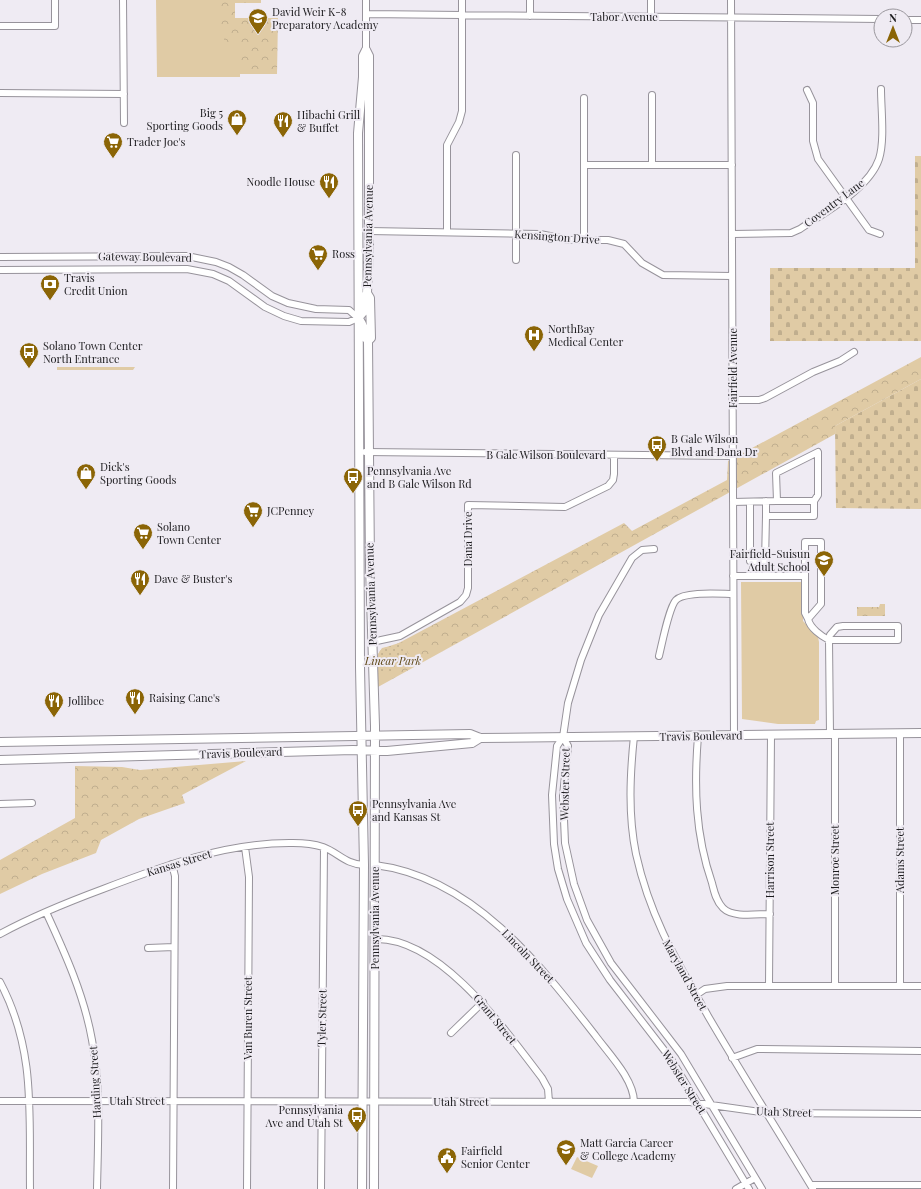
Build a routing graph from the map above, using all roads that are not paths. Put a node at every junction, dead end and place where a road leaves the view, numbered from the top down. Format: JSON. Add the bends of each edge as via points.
{"nodes":[{"id":1,"x":55,"y":0,"type":"edge"},
{"id":2,"x":123,"y":0,"type":"edge"},
{"id":3,"x":366,"y":0,"type":"edge"},
{"id":4,"x":462,"y":0,"type":"edge"},
{"id":5,"x":530,"y":0,"type":"edge"},
{"id":6,"x":651,"y":0,"type":"edge"},
{"id":7,"x":731,"y":0,"type":"edge"},
{"id":8,"x":366,"y":14,"type":"junction"},
{"id":9,"x":462,"y":15,"type":"junction"},
{"id":10,"x":530,"y":16,"type":"junction"},
{"id":11,"x":651,"y":17,"type":"junction"},
{"id":12,"x":731,"y":18,"type":"junction"},
{"id":13,"x":873,"y":19,"type":"edge"},
{"id":14,"x":0,"y":26,"type":"edge"},
{"id":15,"x":366,"y":50,"type":"junction"},
{"id":16,"x":881,"y":89,"type":"dead end"},
{"id":17,"x":807,"y":90,"type":"dead end"},
{"id":18,"x":0,"y":93,"type":"edge"},
{"id":19,"x":124,"y":94,"type":"junction"},
{"id":20,"x":652,"y":95,"type":"dead end"},
{"id":21,"x":584,"y":98,"type":"dead end"},
{"id":22,"x":124,"y":123,"type":"dead end"},
{"id":23,"x":516,"y":155,"type":"dead end"},
{"id":24,"x":584,"y":165,"type":"junction"},
{"id":25,"x":652,"y":165,"type":"junction"},
{"id":26,"x":732,"y":165,"type":"junction"},
{"id":27,"x":358,"y":186,"type":"junction"},
{"id":28,"x":846,"y":197,"type":"junction"},
{"id":29,"x":369,"y":231,"type":"junction"},
{"id":30,"x":447,"y":231,"type":"junction"},
{"id":31,"x":516,"y":233,"type":"junction"},
{"id":32,"x":733,"y":234,"type":"junction"},
{"id":33,"x":880,"y":234,"type":"dead end"},
{"id":34,"x":358,"y":239,"type":"junction"},
{"id":35,"x":584,"y":240,"type":"junction"},
{"id":36,"x":0,"y":257,"type":"edge"},
{"id":37,"x":516,"y":260,"type":"dead end"},
{"id":38,"x":0,"y":270,"type":"edge"},
{"id":39,"x":732,"y":276,"type":"junction"},
{"id":40,"x":367,"y":293,"type":"junction"},
{"id":41,"x":358,"y":318,"type":"junction"},
{"id":42,"x":368,"y":341,"type":"junction"},
{"id":43,"x":854,"y":352,"type":"dead end"},
{"id":44,"x":733,"y":400,"type":"junction"},
{"id":45,"x":359,"y":452,"type":"junction"},
{"id":46,"x":369,"y":453,"type":"junction"},
{"id":47,"x":614,"y":455,"type":"junction"},
{"id":48,"x":733,"y":456,"type":"junction"},
{"id":49,"x":766,"y":501,"type":"junction"},
{"id":50,"x":777,"y":501,"type":"junction"},
{"id":51,"x":814,"y":501,"type":"junction"},
{"id":52,"x":733,"y":502,"type":"junction"},
{"id":53,"x":750,"y":502,"type":"junction"},
{"id":54,"x":766,"y":516,"type":"junction"},
{"id":55,"x":654,"y":549,"type":"dead end"},
{"id":56,"x":733,"y":576,"type":"junction"},
{"id":57,"x":805,"y":576,"type":"junction"},
{"id":58,"x":733,"y":594,"type":"junction"},
{"id":59,"x":808,"y":619,"type":"junction"},
{"id":60,"x":829,"y":640,"type":"junction"},
{"id":61,"x":372,"y":642,"type":"junction"},
{"id":62,"x":659,"y":656,"type":"dead end"},
{"id":63,"x":900,"y":733,"type":"junction"},
{"id":64,"x":921,"y":733,"type":"edge"},
{"id":65,"x":832,"y":734,"type":"junction"},
{"id":66,"x":361,"y":735,"type":"junction"},
{"id":67,"x":375,"y":735,"type":"junction"},
{"id":68,"x":734,"y":735,"type":"junction"},
{"id":69,"x":770,"y":735,"type":"junction"},
{"id":70,"x":634,"y":736,"type":"junction"},
{"id":71,"x":698,"y":736,"type":"junction"},
{"id":72,"x":563,"y":737,"type":"junction"},
{"id":73,"x":480,"y":738,"type":"junction"},
{"id":74,"x":0,"y":742,"type":"edge"},
{"id":75,"x":362,"y":750,"type":"junction"},
{"id":76,"x":375,"y":751,"type":"junction"},
{"id":77,"x":0,"y":760,"type":"edge"},
{"id":78,"x":0,"y":804,"type":"edge"},
{"id":79,"x":32,"y":804,"type":"dead end"},
{"id":80,"x":245,"y":847,"type":"junction"},
{"id":81,"x":324,"y":848,"type":"junction"},
{"id":82,"x":172,"y":864,"type":"junction"},
{"id":83,"x":364,"y":865,"type":"junction"},
{"id":84,"x":375,"y":865,"type":"junction"},
{"id":85,"x":46,"y":912,"type":"junction"},
{"id":86,"x":770,"y":914,"type":"junction"},
{"id":87,"x":0,"y":934,"type":"edge"},
{"id":88,"x":376,"y":939,"type":"junction"},
{"id":89,"x":174,"y":947,"type":"junction"},
{"id":90,"x":148,"y":948,"type":"dead end"},
{"id":91,"x":0,"y":982,"type":"edge"},
{"id":92,"x":769,"y":986,"type":"junction"},
{"id":93,"x":835,"y":986,"type":"junction"},
{"id":94,"x":900,"y":986,"type":"junction"},
{"id":95,"x":921,"y":986,"type":"edge"},
{"id":96,"x":696,"y":995,"type":"junction"},
{"id":97,"x":483,"y":1002,"type":"junction"},
{"id":98,"x":451,"y":1033,"type":"dead end"},
{"id":99,"x":921,"y":1051,"type":"edge"},
{"id":100,"x":732,"y":1058,"type":"junction"},
{"id":101,"x":0,"y":1100,"type":"edge"},
{"id":102,"x":29,"y":1101,"type":"junction"},
{"id":103,"x":97,"y":1101,"type":"junction"},
{"id":104,"x":174,"y":1101,"type":"junction"},
{"id":105,"x":248,"y":1101,"type":"junction"},
{"id":106,"x":321,"y":1101,"type":"junction"},
{"id":107,"x":363,"y":1101,"type":"junction"},
{"id":108,"x":375,"y":1102,"type":"junction"},
{"id":109,"x":549,"y":1102,"type":"junction"},
{"id":110,"x":634,"y":1102,"type":"junction"},
{"id":111,"x":697,"y":1103,"type":"junction"},
{"id":112,"x":712,"y":1106,"type":"junction"},
{"id":113,"x":767,"y":1113,"type":"junction"},
{"id":114,"x":921,"y":1114,"type":"edge"},
{"id":115,"x":755,"y":1178,"type":"junction"},
{"id":116,"x":746,"y":1183,"type":"junction"},
{"id":117,"x":921,"y":1184,"type":"edge"},
{"id":118,"x":812,"y":1187,"type":"edge"},
{"id":119,"x":30,"y":1189,"type":"edge"},
{"id":120,"x":97,"y":1189,"type":"edge"},
{"id":121,"x":173,"y":1189,"type":"edge"},
{"id":122,"x":247,"y":1189,"type":"edge"},
{"id":123,"x":320,"y":1189,"type":"edge"},
{"id":124,"x":362,"y":1189,"type":"edge"},
{"id":125,"x":374,"y":1189,"type":"edge"},
{"id":126,"x":736,"y":1189,"type":"edge"},
{"id":127,"x":749,"y":1189,"type":"edge"},
{"id":128,"x":762,"y":1189,"type":"edge"}],
"edges":[{"from":1,"to":14,"type":"street","via":[[55,26]]},
{"from":2,"to":19,"type":"street"},
{"from":3,"to":8,"type":"street","name":"Pennsylvania Avenue"},
{"from":4,"to":9,"type":"street"},
{"from":5,"to":10,"type":"street"},
{"from":6,"to":11,"type":"street"},
{"from":7,"to":12,"type":"street","name":"Fairfield Avenue"},
{"from":8,"to":9,"type":"street","name":"Tabor Avenue"},
{"from":8,"to":15,"type":"street","name":"Pennsylvania Avenue"},
{"from":9,"to":10,"type":"street","name":"Tabor Avenue"},
{"from":9,"to":30,"type":"street","via":[[462,102],[459,122],[447,145]]},
{"from":10,"to":11,"type":"street","name":"Tabor Avenue"},
{"from":11,"to":12,"type":"street","name":"Tabor Avenue"},
{"from":12,"to":13,"type":"street","name":"Tabor Avenue"},
{"from":12,"to":26,"type":"street","name":"Fairfield Avenue"},
{"from":15,"to":27,"type":"main road","name":"Pennsylvania Avenue","via":[[363,56],[358,133]]},
{"from":15,"to":29,"type":"main road","name":"Pennsylvania Avenue","via":[[369,56]]},
{"from":16,"to":28,"type":"street","name":"Coventry Lane","via":[[879,159],[870,175]]},
{"from":17,"to":28,"type":"street","via":[[813,103],[814,150]]},
{"from":18,"to":19,"type":"street"},
{"from":19,"to":22,"type":"street"},
{"from":20,"to":25,"type":"street"},
{"from":21,"to":24,"type":"street"},
{"from":23,"to":31,"type":"street"},
{"from":24,"to":25,"type":"street"},
{"from":24,"to":35,"type":"street"},
{"from":25,"to":26,"type":"street"},
{"from":26,"to":32,"type":"street","name":"Fairfield Avenue"},
{"from":27,"to":29,"type":"main road","via":[[363,194],[363,222]]},
{"from":27,"to":34,"type":"main road","name":"Pennsylvania Avenue"},
{"from":28,"to":32,"type":"street","name":"Coventry Lane","via":[[800,229],[791,232]]},
{"from":28,"to":33,"type":"street","via":[[869,230]]},
{"from":29,"to":30,"type":"street","name":"Kensington Drive"},
{"from":29,"to":34,"type":"main road"},
{"from":29,"to":40,"type":"main road","name":"Pennsylvania Avenue"},
{"from":30,"to":31,"type":"street","name":"Kensington Drive"},
{"from":31,"to":35,"type":"street","name":"Kensington Drive"},
{"from":31,"to":37,"type":"street"},
{"from":32,"to":39,"type":"street","name":"Fairfield Avenue"},
{"from":34,"to":41,"type":"main road","name":"Pennsylvania Avenue"},
{"from":35,"to":39,"type":"street","name":"Kensington Drive","via":[[608,240],[624,244],[642,263],[663,275]]},
{"from":36,"to":41,"type":"street","name":"Gateway Boulevard","via":[[204,258],[244,275],[272,296],[288,303],[316,309],[349,310]]},
{"from":38,"to":41,"type":"street","name":"Gateway Boulevard","via":[[187,269],[213,274],[229,281],[265,307],[284,316],[301,320],[349,322]]},
{"from":39,"to":44,"type":"street","name":"Fairfield Avenue"},
{"from":40,"to":41,"type":"main road","via":[[365,310]]},
{"from":40,"to":42,"type":"main road","name":"Pennsylvania Avenue","via":[[370,298],[371,338]]},
{"from":41,"to":42,"type":"main road","via":[[364,324],[365,338]]},
{"from":41,"to":45,"type":"main road","name":"Pennsylvania Avenue"},
{"from":42,"to":46,"type":"main road","name":"Pennsylvania Avenue"},
{"from":43,"to":44,"type":"street","via":[[765,398]]},
{"from":44,"to":48,"type":"street","name":"Fairfield Avenue"},
{"from":45,"to":46,"type":"street","name":"B Gale Wilson Boulevard"},
{"from":45,"to":66,"type":"main road","name":"Pennsylvania Avenue"},
{"from":46,"to":47,"type":"street","name":"B Gale Wilson Boulevard"},
{"from":46,"to":61,"type":"main road","name":"Pennsylvania Avenue"},
{"from":47,"to":48,"type":"street","name":"B Gale Wilson Boulevard"},
{"from":47,"to":61,"type":"street","name":"Dana Drive","via":[[613,480],[608,486],[565,507],[468,506],[466,596],[460,602],[400,636]]},
{"from":48,"to":52,"type":"street","name":"Fairfield Avenue"},
{"from":49,"to":50,"type":"street"},
{"from":49,"to":53,"type":"street"},
{"from":49,"to":54,"type":"street"},
{"from":50,"to":51,"type":"street"},
{"from":50,"to":51,"type":"street","via":[[776,473],[818,452],[818,495]]},
{"from":51,"to":54,"type":"street","via":[[814,516]]},
{"from":52,"to":53,"type":"street"},
{"from":52,"to":56,"type":"street","name":"Fairfield Avenue"},
{"from":53,"to":54,"type":"street","via":[[750,561],[765,562]]},
{"from":55,"to":72,"type":"street","via":[[642,550],[632,558],[599,615],[568,703]]},
{"from":56,"to":57,"type":"street"},
{"from":56,"to":58,"type":"street","name":"Fairfield Avenue"},
{"from":57,"to":59,"type":"street","via":[[805,612]]},
{"from":57,"to":59,"type":"street","via":[[805,542],[821,542],[821,604]]},
{"from":58,"to":62,"type":"street","via":[[694,594],[676,600]]},
{"from":58,"to":68,"type":"street","name":"Fairfield Avenue"},
{"from":59,"to":60,"type":"street","via":[[811,625]]},
{"from":60,"to":60,"type":"street","via":[[898,640],[898,626],[837,626]]},
{"from":60,"to":65,"type":"street","name":"Monroe Street"},
{"from":61,"to":67,"type":"main road","name":"Pennsylvania Avenue"},
{"from":63,"to":64,"type":"main road","name":"Travis Boulevard"},
{"from":63,"to":65,"type":"main road","name":"Travis Boulevard"},
{"from":63,"to":94,"type":"street","name":"Adams Street"},
{"from":65,"to":69,"type":"main road","name":"Travis Boulevard"},
{"from":65,"to":93,"type":"street","name":"Monroe Street"},
{"from":66,"to":67,"type":"main road","name":"Travis Boulevard"},
{"from":66,"to":74,"type":"main road","name":"Travis Boulevard"},
{"from":66,"to":75,"type":"main road","name":"Pennsylvania Avenue"},
{"from":67,"to":73,"type":"main road","name":"Travis Boulevard","via":[[470,734]]},
{"from":67,"to":76,"type":"main road","name":"Pennsylvania Avenue"},
{"from":68,"to":69,"type":"main road","name":"Travis Boulevard"},
{"from":68,"to":71,"type":"main road","name":"Travis Boulevard"},
{"from":69,"to":86,"type":"street","name":"Harrison Street"},
{"from":70,"to":71,"type":"main road","name":"Travis Boulevard"},
{"from":70,"to":72,"type":"main road","name":"Travis Boulevard"},
{"from":70,"to":96,"type":"street","name":"Maryland Street","via":[[630,805],[636,852],[658,924],[669,949]]},
{"from":71,"to":86,"type":"street","via":[[697,819],[706,867],[718,900],[723,908],[730,912]]},
{"from":72,"to":73,"type":"main road","name":"Travis Boulevard"},
{"from":72,"to":111,"type":"street","name":"Webster Street","via":[[557,746],[552,818],[558,870],[567,898],[586,943],[671,1059]]},
{"from":72,"to":112,"type":"street","name":"Webster Street","via":[[568,746],[564,796],[565,844],[583,910],[596,939],[611,963],[681,1054]]},
{"from":73,"to":76,"type":"main road","name":"Travis Boulevard","via":[[472,743]]},
{"from":75,"to":76,"type":"main road","name":"Travis Boulevard"},
{"from":75,"to":77,"type":"main road","name":"Travis Boulevard"},
{"from":75,"to":83,"type":"main road","name":"Pennsylvania Avenue"},
{"from":76,"to":84,"type":"main road","name":"Pennsylvania Avenue"},
{"from":78,"to":79,"type":"street"},
{"from":80,"to":81,"type":"street","name":"Kansas Street","via":[[293,843],[312,844]]},
{"from":80,"to":82,"type":"street","name":"Kansas Street"},
{"from":80,"to":105,"type":"street","name":"Van Buren Street","via":[[249,877]]},
{"from":81,"to":83,"type":"street","name":"Kansas Street","via":[[353,864]]},
{"from":81,"to":106,"type":"street","name":"Tyler Street"},
{"from":82,"to":85,"type":"street","name":"Kansas Street"},
{"from":82,"to":89,"type":"street","via":[[175,876]]},
{"from":83,"to":107,"type":"main road","name":"Pennsylvania Avenue"},
{"from":84,"to":88,"type":"main road","name":"Pennsylvania Avenue"},
{"from":84,"to":110,"type":"street","name":"Lincoln Street","via":[[402,870],[424,878],[463,899],[520,944],[553,980],[631,1084]]},
{"from":85,"to":87,"type":"street","name":"Kansas Street"},
{"from":85,"to":103,"type":"street","name":"Harding Street","via":[[63,948],[86,1012],[92,1041]]},
{"from":86,"to":92,"type":"street","name":"Harrison Street"},
{"from":88,"to":97,"type":"street","name":"Grant Street","via":[[398,941],[428,957]]},
{"from":88,"to":108,"type":"main road","name":"Pennsylvania Avenue"},
{"from":89,"to":90,"type":"street"},
{"from":89,"to":104,"type":"street"},
{"from":91,"to":102,"type":"street","via":[[22,1034],[28,1068]]},
{"from":92,"to":93,"type":"street"},
{"from":92,"to":96,"type":"street","via":[[713,987]]},
{"from":93,"to":94,"type":"street"},
{"from":94,"to":95,"type":"street"},
{"from":96,"to":100,"type":"street","name":"Maryland Street"},
{"from":97,"to":98,"type":"street"},
{"from":97,"to":109,"type":"street","name":"Grant Street","via":[[546,1084]]},
{"from":99,"to":100,"type":"street","via":[[757,1049]]},
{"from":100,"to":113,"type":"street","name":"Maryland Street"},
{"from":101,"to":102,"type":"street","name":"Utah Street"},
{"from":102,"to":103,"type":"street","name":"Utah Street"},
{"from":102,"to":119,"type":"street"},
{"from":103,"to":104,"type":"street","name":"Utah Street"},
{"from":103,"to":120,"type":"street","name":"Harding Street"},
{"from":104,"to":105,"type":"street","name":"Utah Street"},
{"from":104,"to":121,"type":"street"},
{"from":105,"to":106,"type":"street","name":"Utah Street"},
{"from":105,"to":122,"type":"street","name":"Van Buren Street"},
{"from":106,"to":107,"type":"street","name":"Utah Street"},
{"from":106,"to":123,"type":"street","name":"Tyler Street"},
{"from":107,"to":108,"type":"street","name":"Utah Street"},
{"from":107,"to":124,"type":"main road","name":"Pennsylvania Avenue"},
{"from":108,"to":109,"type":"street","name":"Utah Street"},
{"from":108,"to":125,"type":"main road","name":"Pennsylvania Avenue"},
{"from":109,"to":110,"type":"street","name":"Utah Street"},
{"from":110,"to":111,"type":"street","name":"Utah Street"},
{"from":111,"to":112,"type":"street","name":"Utah Street"},
{"from":111,"to":116,"type":"street","name":"Webster Street"},
{"from":112,"to":113,"type":"street","name":"Utah Street"},
{"from":112,"to":115,"type":"street","name":"Webster Street"},
{"from":113,"to":114,"type":"street","name":"Utah Street"},
{"from":113,"to":118,"type":"street","name":"Maryland Street"},
{"from":115,"to":116,"type":"street"},
{"from":115,"to":128,"type":"street","name":"Webster Street"},
{"from":116,"to":126,"type":"street"},
{"from":116,"to":127,"type":"street","name":"Webster Street"},
{"from":117,"to":118,"type":"street"}]}
